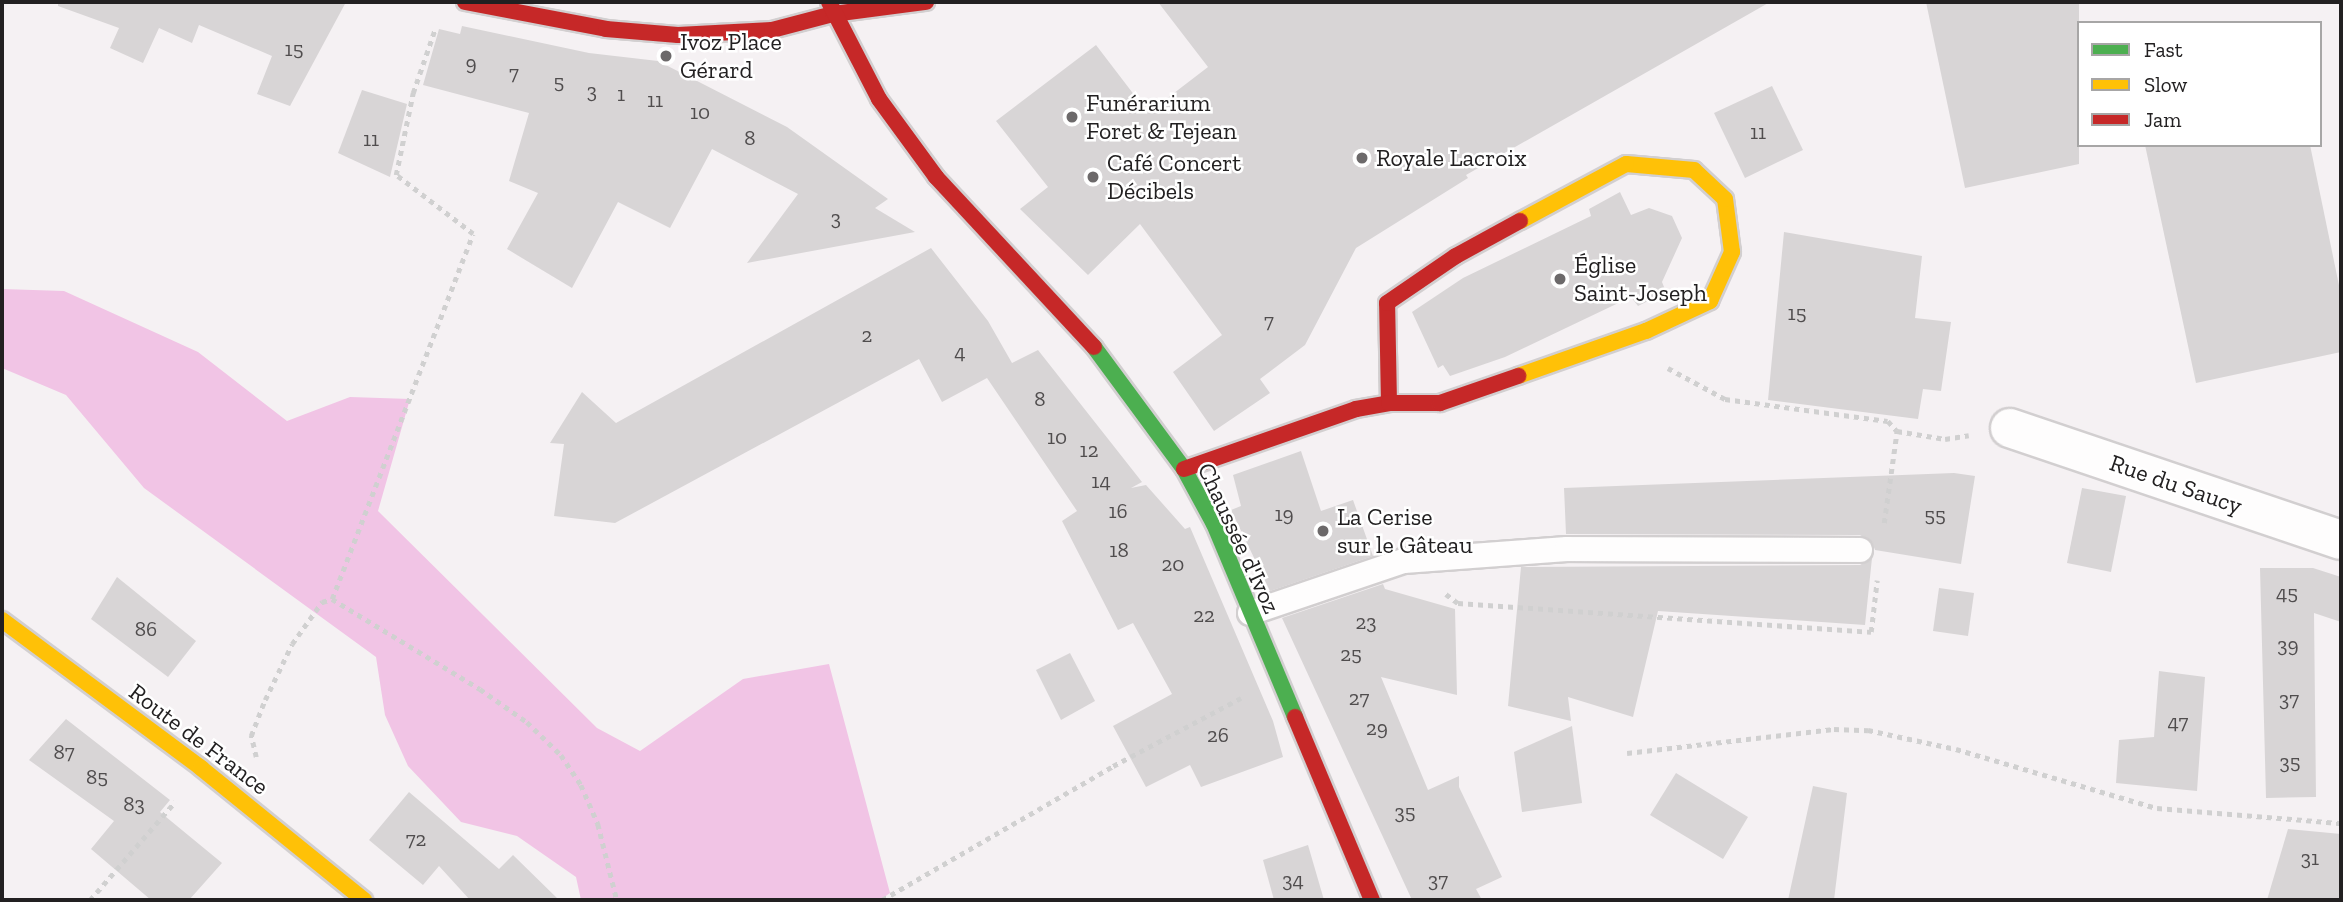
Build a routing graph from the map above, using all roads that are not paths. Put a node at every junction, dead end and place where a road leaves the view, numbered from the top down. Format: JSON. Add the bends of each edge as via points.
{"nodes":[{"id":1,"x":465,"y":2,"type":"edge"},
{"id":2,"x":849,"y":2,"type":"edge"},
{"id":3,"x":926,"y":2,"type":"edge"},
{"id":4,"x":831,"y":8,"type":"edge"},
{"id":5,"x":1389,"y":402,"type":"junction"},
{"id":6,"x":2010,"y":428,"type":"dead end"},
{"id":7,"x":1184,"y":469,"type":"junction"},
{"id":8,"x":2341,"y":540,"type":"edge"},
{"id":9,"x":1860,"y":550,"type":"dead end"},
{"id":10,"x":1250,"y":613,"type":"junction"},
{"id":11,"x":2,"y":620,"type":"edge"},
{"id":12,"x":365,"y":900,"type":"edge"},
{"id":13,"x":1372,"y":900,"type":"edge"}],
"edges":[{"from":1,"to":4,"type":"main road","via":[[606,29],[678,35],[772,30]]},
{"from":2,"to":4,"type":"main road"},
{"from":3,"to":4,"type":"main road"},
{"from":4,"to":7,"type":"main road","name":"Chaussée d'Ivoz","via":[[880,99],[936,177],[1083,335]]},
{"from":5,"to":5,"type":"main road","via":[[1440,403],[1620,339],[1710,301],[1732,252],[1725,199],[1694,170],[1626,164],[1456,256],[1387,303]]},
{"from":5,"to":7,"type":"main road","via":[[1356,409]]},
{"from":6,"to":8,"type":"street","name":"Rue du Saucy"},
{"from":7,"to":10,"type":"main road","name":"Chaussée d'Ivoz","via":[[1214,524]]},
{"from":9,"to":10,"type":"lane","via":[[1567,549],[1404,561]]},
{"from":10,"to":13,"type":"main road","name":"Chaussée d'Ivoz"},
{"from":11,"to":12,"type":"main road","name":"Route de France","via":[[244,801]]}]}
